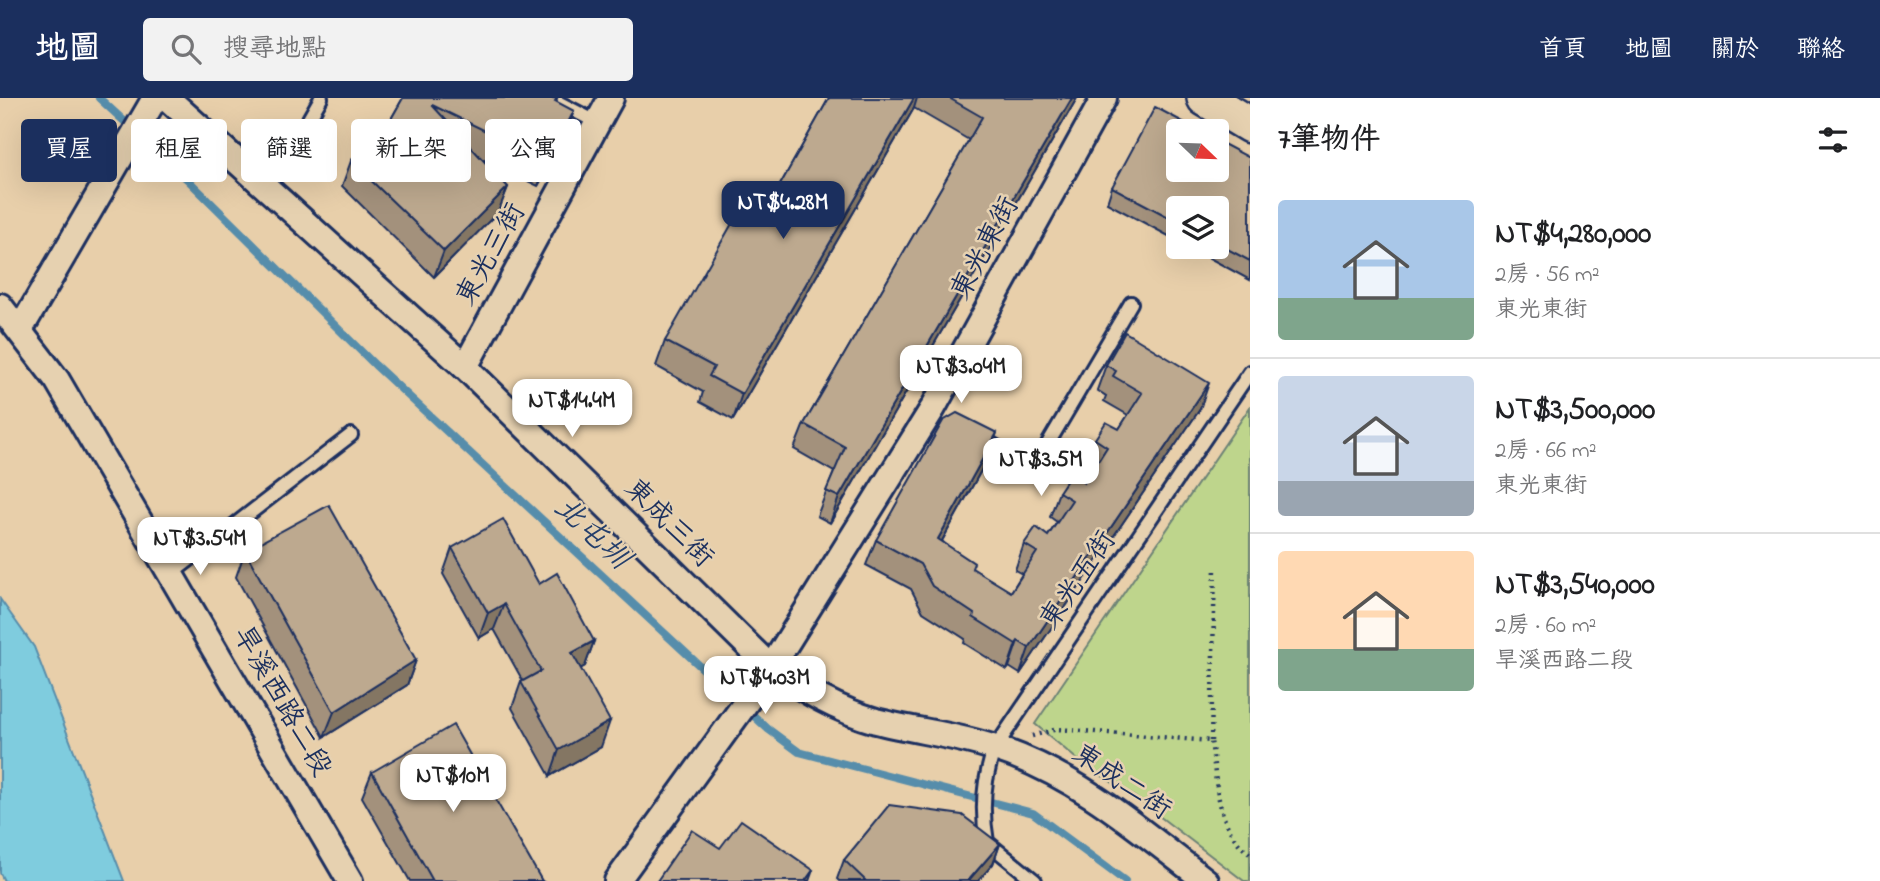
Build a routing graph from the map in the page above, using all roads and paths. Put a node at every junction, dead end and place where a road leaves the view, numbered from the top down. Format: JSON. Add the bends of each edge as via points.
{"nodes":[{"id":1,"x":155,"y":98,"type":"edge"},
{"id":2,"x":167,"y":98,"type":"edge"},
{"id":3,"x":321,"y":98,"type":"edge"},
{"id":4,"x":550,"y":98,"type":"edge"},
{"id":5,"x":611,"y":98,"type":"edge"},
{"id":6,"x":1104,"y":98,"type":"edge"},
{"id":7,"x":1205,"y":98,"type":"edge"},
{"id":8,"x":309,"y":119,"type":"dead end"},
{"id":9,"x":598,"y":123,"type":"junction"},
{"id":10,"x":1250,"y":125,"type":"edge"},
{"id":11,"x":1132,"y":303,"type":"dead end"},
{"id":12,"x":0,"y":306,"type":"edge"},
{"id":13,"x":20,"y":330,"type":"junction"},
{"id":14,"x":466,"y":367,"type":"junction"},
{"id":15,"x":1250,"y":372,"type":"edge"},
{"id":16,"x":967,"y":428,"type":"edge"},
{"id":17,"x":351,"y":435,"type":"dead end"},
{"id":18,"x":1215,"y":567,"type":"dead end"},
{"id":19,"x":171,"y":574,"type":"junction"},
{"id":20,"x":768,"y":673,"type":"junction"},
{"id":21,"x":1057,"y":729,"type":"dead end"},
{"id":22,"x":1211,"y":741,"type":"junction"},
{"id":23,"x":990,"y":759,"type":"junction"},
{"id":24,"x":1250,"y":854,"type":"edge"},
{"id":25,"x":351,"y":881,"type":"edge"},
{"id":26,"x":617,"y":881,"type":"edge"},
{"id":27,"x":1035,"y":881,"type":"edge"},
{"id":28,"x":1206,"y":881,"type":"edge"}],
"edges":[{"from":1,"to":13,"type":"street"},
{"from":2,"to":14,"type":"street","name":"東成三街"},
{"from":3,"to":8,"type":"lane"},
{"from":4,"to":9,"type":"lane"},
{"from":5,"to":9,"type":"street","name":"東光三街"},
{"from":6,"to":20,"type":"street","name":"東光東街","via":[[939,412]]},
{"from":7,"to":10,"type":"street"},
{"from":9,"to":14,"type":"street","name":"東光三街"},
{"from":11,"to":16,"type":"lane","via":[[1033,469]]},
{"from":12,"to":13,"type":"street","name":"旱溪西路二段"},
{"from":13,"to":19,"type":"street","name":"旱溪西路二段","via":[[57,380]]},
{"from":14,"to":20,"type":"street","name":"東成三街"},
{"from":15,"to":23,"type":"lane","name":"東光五街"},
{"from":17,"to":19,"type":"lane"},
{"from":18,"to":22,"type":"path"},
{"from":19,"to":25,"type":"street","name":"旱溪西路二段"},
{"from":20,"to":23,"type":"street","name":"東成三街","via":[[820,700]]},
{"from":20,"to":26,"type":"street","name":"東光東街"},
{"from":21,"to":22,"type":"path"},
{"from":22,"to":24,"type":"path","via":[[1222,820]]},
{"from":23,"to":27,"type":"lane","via":[[982,818],[986,842]]},
{"from":23,"to":28,"type":"street","name":"東成二街","via":[[1046,768],[1089,792]]}]}
